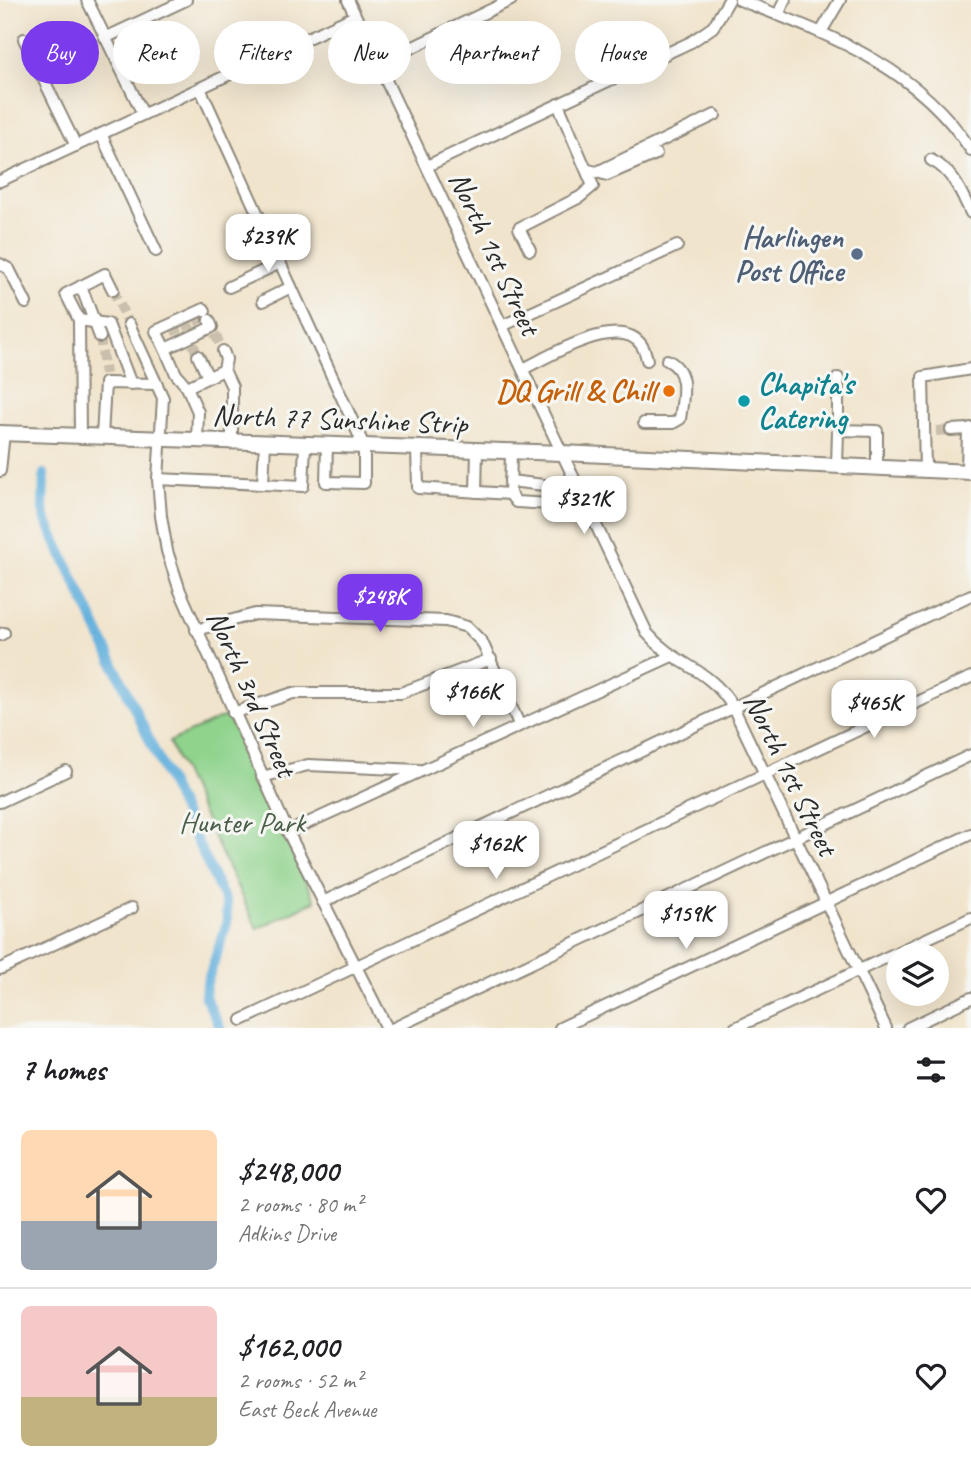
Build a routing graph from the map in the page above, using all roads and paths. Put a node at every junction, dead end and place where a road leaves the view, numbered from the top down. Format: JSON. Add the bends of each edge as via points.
{"nodes":[{"id":1,"x":87,"y":0,"type":"edge"},
{"id":2,"x":186,"y":0,"type":"edge"},
{"id":3,"x":348,"y":0,"type":"edge"},
{"id":4,"x":511,"y":0,"type":"edge"},
{"id":5,"x":729,"y":0,"type":"edge"},
{"id":6,"x":742,"y":0,"type":"edge"},
{"id":7,"x":785,"y":0,"type":"edge"},
{"id":8,"x":840,"y":0,"type":"edge"},
{"id":9,"x":778,"y":15,"type":"junction"},
{"id":10,"x":355,"y":16,"type":"junction"},
{"id":11,"x":357,"y":21,"type":"edge"},
{"id":12,"x":821,"y":32,"type":"junction"},
{"id":13,"x":105,"y":38,"type":"junction"},
{"id":14,"x":411,"y":48,"type":"edge"},
{"id":15,"x":46,"y":84,"type":"edge"},
{"id":16,"x":388,"y":84,"type":"edge"},
{"id":17,"x":200,"y":88,"type":"junction"},
{"id":18,"x":558,"y":104,"type":"junction"},
{"id":19,"x":143,"y":114,"type":"junction"},
{"id":20,"x":715,"y":115,"type":"dead end"},
{"id":21,"x":101,"y":134,"type":"junction"},
{"id":22,"x":76,"y":146,"type":"junction"},
{"id":23,"x":971,"y":150,"type":"edge"},
{"id":24,"x":656,"y":154,"type":"dead end"},
{"id":25,"x":931,"y":160,"type":"dead end"},
{"id":26,"x":427,"y":166,"type":"junction"},
{"id":27,"x":592,"y":171,"type":"junction"},
{"id":28,"x":0,"y":181,"type":"edge"},
{"id":29,"x":971,"y":213,"type":"edge"},
{"id":30,"x":677,"y":246,"type":"dead end"},
{"id":31,"x":530,"y":250,"type":"dead end"},
{"id":32,"x":156,"y":251,"type":"dead end"},
{"id":33,"x":280,"y":263,"type":"junction"},
{"id":34,"x":0,"y":264,"type":"edge"},
{"id":35,"x":81,"y":286,"type":"junction"},
{"id":36,"x":229,"y":287,"type":"dead end"},
{"id":37,"x":291,"y":287,"type":"junction"},
{"id":38,"x":113,"y":290,"type":"tunnel mouth"},
{"id":39,"x":263,"y":301,"type":"dead end"},
{"id":40,"x":26,"y":303,"type":"dead end"},
{"id":41,"x":79,"y":320,"type":"junction"},
{"id":42,"x":96,"y":321,"type":"junction"},
{"id":43,"x":129,"y":324,"type":"tunnel mouth"},
{"id":44,"x":502,"y":326,"type":"junction"},
{"id":45,"x":100,"y":337,"type":"tunnel mouth"},
{"id":46,"x":165,"y":349,"type":"junction"},
{"id":47,"x":223,"y":352,"type":"tunnel mouth"},
{"id":48,"x":198,"y":356,"type":"tunnel mouth"},
{"id":49,"x":647,"y":360,"type":"dead end"},
{"id":50,"x":667,"y":360,"type":"dead end"},
{"id":51,"x":523,"y":369,"type":"junction"},
{"id":52,"x":971,"y":369,"type":"edge"},
{"id":53,"x":224,"y":370,"type":"junction"},
{"id":54,"x":208,"y":377,"type":"junction"},
{"id":55,"x":838,"y":378,"type":"dead end"},
{"id":56,"x":105,"y":384,"type":"junction"},
{"id":57,"x":131,"y":384,"type":"junction"},
{"id":58,"x":157,"y":384,"type":"junction"},
{"id":59,"x":187,"y":387,"type":"junction"},
{"id":60,"x":80,"y":393,"type":"junction"},
{"id":61,"x":644,"y":423,"type":"dead end"},
{"id":62,"x":969,"y":429,"type":"edge"},
{"id":63,"x":838,"y":430,"type":"junction"},
{"id":64,"x":951,"y":430,"type":"tunnel mouth"},
{"id":65,"x":2,"y":433,"type":"edge"},
{"id":66,"x":80,"y":437,"type":"junction"},
{"id":67,"x":102,"y":437,"type":"junction"},
{"id":68,"x":162,"y":440,"type":"junction"},
{"id":69,"x":197,"y":441,"type":"junction"},
{"id":70,"x":232,"y":442,"type":"junction"},
{"id":71,"x":265,"y":443,"type":"junction"},
{"id":72,"x":305,"y":444,"type":"junction"},
{"id":73,"x":327,"y":445,"type":"junction"},
{"id":74,"x":364,"y":446,"type":"junction"},
{"id":75,"x":418,"y":448,"type":"junction"},
{"id":76,"x":477,"y":450,"type":"junction"},
{"id":77,"x":510,"y":451,"type":"junction"},
{"id":78,"x":562,"y":453,"type":"junction"},
{"id":79,"x":837,"y":466,"type":"junction"},
{"id":80,"x":877,"y":468,"type":"junction"},
{"id":81,"x":925,"y":470,"type":"junction"},
{"id":82,"x":0,"y":471,"type":"edge"},
{"id":83,"x":969,"y":472,"type":"edge"},
{"id":84,"x":158,"y":479,"type":"junction"},
{"id":85,"x":510,"y":481,"type":"junction"},
{"id":86,"x":263,"y":484,"type":"junction"},
{"id":87,"x":580,"y":491,"type":"junction"},
{"id":88,"x":477,"y":492,"type":"junction"},
{"id":89,"x":535,"y":493,"type":"junction"},
{"id":90,"x":510,"y":494,"type":"junction"},
{"id":91,"x":559,"y":496,"type":"junction"},
{"id":92,"x":971,"y":595,"type":"edge"},
{"id":93,"x":196,"y":630,"type":"junction"},
{"id":94,"x":672,"y":656,"type":"junction"},
{"id":95,"x":491,"y":659,"type":"junction"},
{"id":96,"x":971,"y":677,"type":"edge"},
{"id":97,"x":733,"y":707,"type":"junction"},
{"id":98,"x":233,"y":713,"type":"junction"},
{"id":99,"x":519,"y":724,"type":"junction"},
{"id":100,"x":971,"y":755,"type":"edge"},
{"id":101,"x":422,"y":770,"type":"junction"},
{"id":102,"x":66,"y":771,"type":"dead end"},
{"id":103,"x":764,"y":774,"type":"junction"},
{"id":104,"x":262,"y":777,"type":"junction"},
{"id":105,"x":0,"y":802,"type":"edge"},
{"id":106,"x":288,"y":832,"type":"junction"},
{"id":107,"x":971,"y":834,"type":"edge"},
{"id":108,"x":796,"y":839,"type":"junction"},
{"id":109,"x":323,"y":902,"type":"junction"},
{"id":110,"x":826,"y":903,"type":"junction"},
{"id":111,"x":132,"y":908,"type":"dead end"},
{"id":112,"x":971,"y":918,"type":"edge"},
{"id":113,"x":354,"y":965,"type":"junction"},
{"id":114,"x":0,"y":969,"type":"edge"},
{"id":115,"x":859,"y":971,"type":"junction"},
{"id":116,"x":971,"y":998,"type":"edge"},
{"id":117,"x":242,"y":1020,"type":"dead end"},
{"id":118,"x":387,"y":1028,"type":"edge"},
{"id":119,"x":394,"y":1028,"type":"edge"},
{"id":120,"x":560,"y":1028,"type":"edge"},
{"id":121,"x":735,"y":1028,"type":"edge"},
{"id":122,"x":886,"y":1028,"type":"edge"},
{"id":123,"x":908,"y":1028,"type":"edge"}],
"edges":[{"from":1,"to":13,"type":"street"},
{"from":2,"to":13,"type":"street"},
{"from":3,"to":10,"type":"street","name":"North 1st Street"},
{"from":4,"to":14,"type":"street"},
{"from":5,"to":18,"type":"street","via":[[716,23],[702,35]]},
{"from":6,"to":9,"type":"street"},
{"from":7,"to":9,"type":"street"},
{"from":8,"to":12,"type":"street"},
{"from":9,"to":12,"type":"street"},
{"from":10,"to":11,"type":"street","name":"North 1st Street"},
{"from":10,"to":17,"type":"street"},
{"from":12,"to":23,"type":"street","via":[[889,66],[940,110]]},
{"from":13,"to":19,"type":"street"},
{"from":15,"to":22,"type":"street"},
{"from":16,"to":26,"type":"street","name":"North 1st Street"},
{"from":17,"to":19,"type":"street"},
{"from":17,"to":33,"type":"street"},
{"from":18,"to":26,"type":"street"},
{"from":18,"to":27,"type":"street"},
{"from":19,"to":21,"type":"street"},
{"from":20,"to":27,"type":"street"},
{"from":21,"to":22,"type":"street"},
{"from":21,"to":32,"type":"street"},
{"from":22,"to":28,"type":"street"},
{"from":24,"to":27,"type":"street","via":[[607,175]]},
{"from":25,"to":29,"type":"street","via":[[952,176]]},
{"from":26,"to":44,"type":"street","name":"North 1st Street"},
{"from":27,"to":31,"type":"street","via":[[593,186],[580,197],[519,228]]},
{"from":30,"to":44,"type":"street"},
{"from":33,"to":36,"type":"street"},
{"from":33,"to":37,"type":"street"},
{"from":34,"to":40,"type":"street","via":[[9,269]]},
{"from":35,"to":38,"type":"street","via":[[106,274]]},
{"from":35,"to":41,"type":"street","via":[[66,294]]},
{"from":35,"to":42,"type":"street"},
{"from":37,"to":39,"type":"street"},
{"from":37,"to":74,"type":"street"},
{"from":41,"to":42,"type":"street"},
{"from":41,"to":60,"type":"street"},
{"from":42,"to":45,"type":"street"},
{"from":42,"to":57,"type":"street","via":[[108,324]]},
{"from":43,"to":58,"type":"street","name":"North 3rd Street"},
{"from":44,"to":51,"type":"street","name":"North 1st Street"},
{"from":46,"to":46,"type":"street","via":[[193,327],[156,331]]},
{"from":46,"to":59,"type":"street"},
{"from":47,"to":53,"type":"street"},
{"from":48,"to":54,"type":"street"},
{"from":49,"to":51,"type":"street","via":[[645,348],[636,338],[608,333]]},
{"from":50,"to":61,"type":"street","via":[[683,374],[680,419]]},
{"from":51,"to":78,"type":"street","name":"North 1st Street"},
{"from":52,"to":81,"type":"street","via":[[923,377],[930,431]]},
{"from":53,"to":54,"type":"street"},
{"from":53,"to":70,"type":"street","via":[[232,387]]},
{"from":54,"to":59,"type":"street"},
{"from":55,"to":63,"type":"street"},
{"from":56,"to":57,"type":"street"},
{"from":56,"to":60,"type":"street"},
{"from":56,"to":67,"type":"street"},
{"from":57,"to":58,"type":"street"},
{"from":58,"to":68,"type":"street","name":"North 3rd Street","via":[[164,411]]},
{"from":59,"to":69,"type":"street","via":[[198,412]]},
{"from":60,"to":66,"type":"street"},
{"from":62,"to":64,"type":"street"},
{"from":62,"to":83,"type":"street"},
{"from":63,"to":79,"type":"street"},
{"from":63,"to":80,"type":"street","via":[[877,431]]},
{"from":65,"to":66,"type":"main road","name":"North 77 Sunshine Strip"},
{"from":65,"to":82,"type":"street"},
{"from":66,"to":67,"type":"main road","name":"North 77 Sunshine Strip"},
{"from":67,"to":68,"type":"main road","name":"North 77 Sunshine Strip"},
{"from":68,"to":69,"type":"main road","name":"North 77 Sunshine Strip"},
{"from":68,"to":84,"type":"street","name":"North 3rd Street"},
{"from":69,"to":70,"type":"main road","name":"North 77 Sunshine Strip"},
{"from":70,"to":71,"type":"main road","name":"North 77 Sunshine Strip"},
{"from":71,"to":72,"type":"main road","name":"North 77 Sunshine Strip"},
{"from":71,"to":86,"type":"street"},
{"from":72,"to":73,"type":"main road","name":"North 77 Sunshine Strip"},
{"from":72,"to":86,"type":"street","via":[[303,486]]},
{"from":73,"to":74,"type":"main road","name":"North 77 Sunshine Strip"},
{"from":73,"to":74,"type":"street","via":[[326,482],[364,484]]},
{"from":74,"to":75,"type":"main road","name":"North 77 Sunshine Strip"},
{"from":75,"to":76,"type":"main road","name":"North 77 Sunshine Strip"},
{"from":75,"to":88,"type":"street","via":[[418,488]]},
{"from":76,"to":77,"type":"main road","name":"North 77 Sunshine Strip"},
{"from":76,"to":88,"type":"street"},
{"from":77,"to":78,"type":"main road","name":"North 77 Sunshine Strip"},
{"from":77,"to":85,"type":"street"},
{"from":78,"to":79,"type":"main road","name":"North 77 Sunshine Strip"},
{"from":78,"to":87,"type":"street","name":"North 1st Street"},
{"from":79,"to":80,"type":"main road","name":"North 77 Sunshine Strip"},
{"from":80,"to":81,"type":"main road","name":"North 77 Sunshine Strip"},
{"from":81,"to":83,"type":"main road","name":"North 77 Sunshine Strip"},
{"from":84,"to":86,"type":"street"},
{"from":84,"to":93,"type":"street","name":"North 3rd Street","via":[[167,551]]},
{"from":85,"to":89,"type":"street"},
{"from":85,"to":90,"type":"street"},
{"from":87,"to":91,"type":"street"},
{"from":87,"to":94,"type":"street","name":"North 1st Street","via":[[647,634]]},
{"from":88,"to":90,"type":"street"},
{"from":89,"to":90,"type":"street","via":[[516,502]]},
{"from":89,"to":91,"type":"street","via":[[550,504]]},
{"from":89,"to":91,"type":"street","via":[[544,485]]},
{"from":92,"to":97,"type":"street"},
{"from":93,"to":95,"type":"street","via":[[255,614],[446,621],[467,627]]},
{"from":93,"to":98,"type":"street","name":"North 3rd Street"},
{"from":94,"to":97,"type":"street","name":"North 1st Street","via":[[713,680]]},
{"from":94,"to":99,"type":"street"},
{"from":95,"to":98,"type":"street","via":[[401,693],[293,693]]},
{"from":95,"to":99,"type":"street"},
{"from":96,"to":103,"type":"street"},
{"from":97,"to":103,"type":"street","name":"North 1st Street"},
{"from":97,"to":109,"type":"street"},
{"from":98,"to":104,"type":"street","name":"North 3rd Street"},
{"from":99,"to":101,"type":"street"},
{"from":100,"to":108,"type":"street"},
{"from":101,"to":104,"type":"street","via":[[308,765]]},
{"from":101,"to":106,"type":"street"},
{"from":102,"to":105,"type":"street"},
{"from":103,"to":108,"type":"street","name":"North 1st Street"},
{"from":103,"to":113,"type":"street"},
{"from":104,"to":106,"type":"street","name":"North 3rd Street"},
{"from":106,"to":109,"type":"street","name":"North 3rd Street"},
{"from":107,"to":110,"type":"street"},
{"from":108,"to":110,"type":"street","name":"North 1st Street"},
{"from":108,"to":119,"type":"street"},
{"from":109,"to":113,"type":"street","name":"North 3rd Street"},
{"from":110,"to":115,"type":"street","name":"North 1st Street"},
{"from":110,"to":120,"type":"street"},
{"from":111,"to":114,"type":"street"},
{"from":112,"to":115,"type":"street"},
{"from":113,"to":117,"type":"street"},
{"from":113,"to":118,"type":"street","name":"North 3rd Street"},
{"from":115,"to":121,"type":"street"},
{"from":115,"to":122,"type":"street","name":"North 1st Street"},
{"from":116,"to":123,"type":"street"}]}
